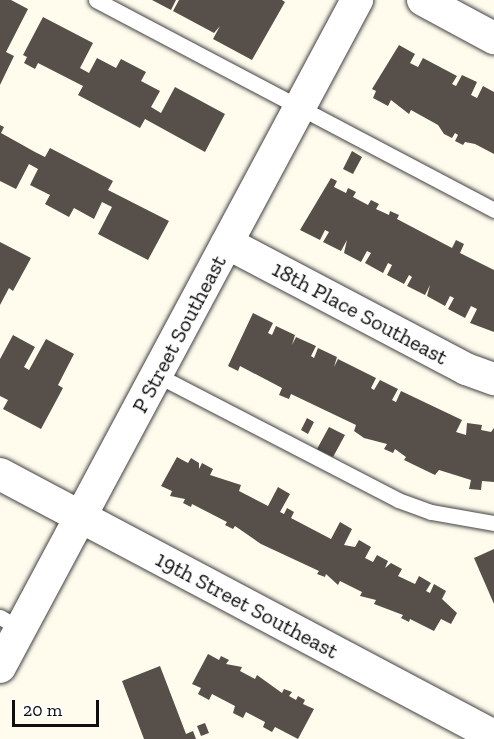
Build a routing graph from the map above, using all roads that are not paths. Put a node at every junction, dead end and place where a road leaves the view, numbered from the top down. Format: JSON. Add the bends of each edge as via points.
{"nodes":[{"id":1,"x":96,"y":0,"type":"edge"},
{"id":2,"x":357,"y":0,"type":"edge"},
{"id":3,"x":423,"y":0,"type":"edge"},
{"id":4,"x":494,"y":38,"type":"edge"},
{"id":5,"x":298,"y":110,"type":"junction"},
{"id":6,"x":494,"y":210,"type":"edge"},
{"id":7,"x":227,"y":243,"type":"junction"},
{"id":8,"x":157,"y":375,"type":"junction"},
{"id":9,"x":494,"y":379,"type":"edge"},
{"id":10,"x":0,"y":474,"type":"edge"},
{"id":11,"x":81,"y":517,"type":"junction"},
{"id":12,"x":494,"y":523,"type":"edge"},
{"id":13,"x":10,"y":623,"type":"edge"},
{"id":14,"x":0,"y":667,"type":"edge"},
{"id":15,"x":494,"y":736,"type":"edge"}],
"edges":[{"from":1,"to":5,"type":"lane"},
{"from":2,"to":5,"type":"street","name":"P Street Southeast"},
{"from":3,"to":4,"type":"street"},
{"from":5,"to":6,"type":"lane"},
{"from":5,"to":7,"type":"street","name":"P Street Southeast"},
{"from":7,"to":8,"type":"street","name":"P Street Southeast"},
{"from":7,"to":9,"type":"street","name":"18th Place Southeast","via":[[466,369]]},
{"from":8,"to":11,"type":"street","name":"P Street Southeast"},
{"from":8,"to":12,"type":"lane","via":[[398,500],[431,512]]},
{"from":10,"to":11,"type":"street","name":"19th Street Southeast"},
{"from":11,"to":13,"type":"street","name":"P Street Southeast"},
{"from":11,"to":15,"type":"street","name":"19th Street Southeast"},
{"from":13,"to":14,"type":"street","name":"P Street Southeast"}]}
